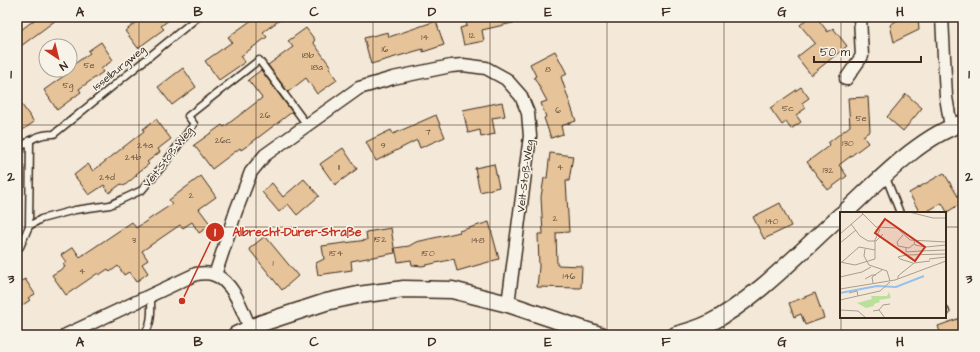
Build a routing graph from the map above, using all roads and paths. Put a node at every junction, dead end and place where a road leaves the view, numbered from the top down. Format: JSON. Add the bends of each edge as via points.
{"nodes":[{"id":1,"x":198,"y":17,"type":"edge"},
{"id":2,"x":860,"y":17,"type":"edge"},
{"id":3,"x":942,"y":17,"type":"edge"},
{"id":4,"x":846,"y":79,"type":"dead end"},
{"id":5,"x":307,"y":125,"type":"junction"},
{"id":6,"x":957,"y":125,"type":"edge"},
{"id":7,"x":30,"y":140,"type":"junction"},
{"id":8,"x":17,"y":150,"type":"edge"},
{"id":9,"x":885,"y":176,"type":"junction"},
{"id":10,"x":845,"y":212,"type":"edge"},
{"id":11,"x":900,"y":212,"type":"edge"},
{"id":12,"x":840,"y":217,"type":"edge"},
{"id":13,"x":29,"y":226,"type":"junction"},
{"id":14,"x":17,"y":249,"type":"edge"},
{"id":15,"x":215,"y":275,"type":"junction"},
{"id":16,"x":151,"y":295,"type":"junction"},
{"id":17,"x":508,"y":304,"type":"junction"},
{"id":18,"x":243,"y":331,"type":"edge"},
{"id":19,"x":66,"y":335,"type":"edge"},
{"id":20,"x":143,"y":335,"type":"edge"},
{"id":21,"x":600,"y":335,"type":"edge"},
{"id":22,"x":676,"y":335,"type":"edge"}],
"edges":[{"from":1,"to":7,"type":"lane","name":"Isselburgweg","via":[[54,134],[42,134]]},
{"from":2,"to":4,"type":"street","via":[[862,56]]},
{"from":3,"to":6,"type":"street","via":[[946,97]]},
{"from":5,"to":13,"type":"lane","name":"Veit-Stoß-Weg","via":[[259,60],[188,116],[194,124],[142,190],[110,205],[75,210],[41,219]]},
{"from":5,"to":15,"type":"street","name":"Veit-Stoß-Weg","via":[[265,155],[250,172]]},
{"from":5,"to":17,"type":"street","name":"Veit-Stoß-Weg","via":[[359,88],[393,78],[463,65],[486,68],[506,79],[521,96],[528,113],[530,136]]},
{"from":6,"to":9,"type":"street","via":[[917,148]]},
{"from":7,"to":8,"type":"lane"},
{"from":7,"to":13,"type":"lane"},
{"from":9,"to":10,"type":"street"},
{"from":9,"to":11,"type":"lane"},
{"from":12,"to":22,"type":"street","via":[[765,284],[728,312],[706,325]]},
{"from":13,"to":14,"type":"lane"},
{"from":15,"to":16,"type":"street","via":[[196,274]]},
{"from":15,"to":18,"type":"street","via":[[225,281],[233,292]]},
{"from":16,"to":19,"type":"street"},
{"from":16,"to":20,"type":"lane","via":[[150,321]]},
{"from":17,"to":18,"type":"street","via":[[452,290],[404,289],[326,302]]},
{"from":17,"to":21,"type":"street"}]}
